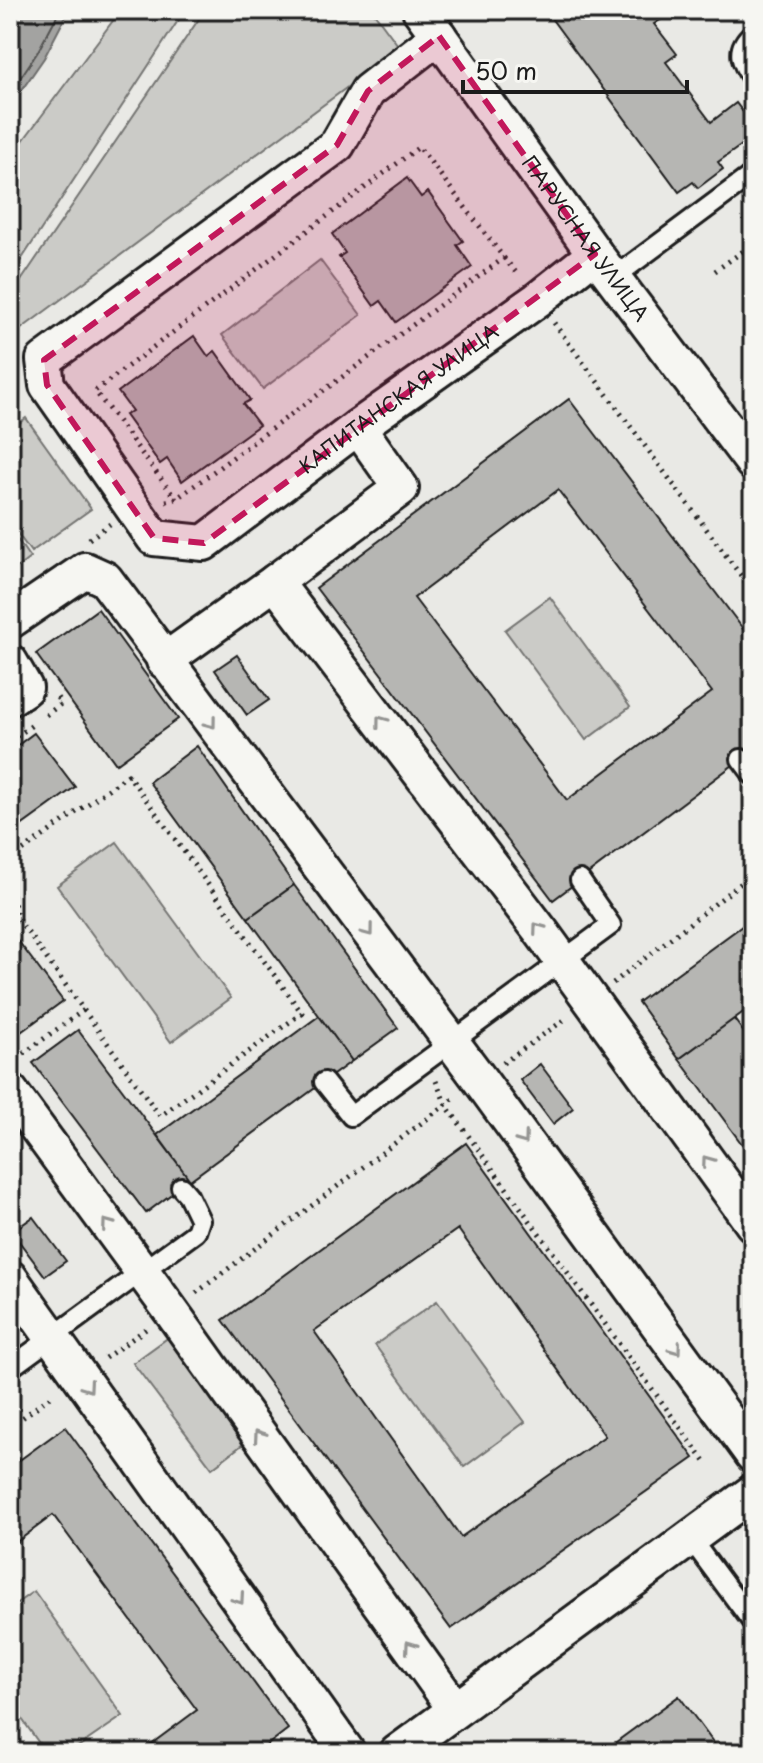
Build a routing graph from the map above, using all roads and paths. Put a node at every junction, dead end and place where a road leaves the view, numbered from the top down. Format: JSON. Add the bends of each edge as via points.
{"nodes":[{"id":1,"x":430,"y":23,"type":"edge"},
{"id":2,"x":753,"y":33,"type":"edge"},
{"id":3,"x":753,"y":80,"type":"edge"},
{"id":4,"x":753,"y":174,"type":"edge"},
{"id":5,"x":753,"y":244,"type":"edge"},
{"id":6,"x":504,"y":258,"type":"junction"},
{"id":7,"x":604,"y":266,"type":"junction"},
{"id":8,"x":715,"y":271,"type":"dead end"},
{"id":9,"x":537,"y":300,"type":"junction"},
{"id":10,"x":494,"y":352,"type":"dead end"},
{"id":11,"x":358,"y":427,"type":"junction"},
{"id":12,"x":753,"y":463,"type":"edge"},
{"id":13,"x":275,"y":582,"type":"junction"},
{"id":14,"x":753,"y":592,"type":"edge"},
{"id":15,"x":10,"y":621,"type":"edge"},
{"id":16,"x":164,"y":661,"type":"junction"},
{"id":17,"x":10,"y":662,"type":"edge"},
{"id":18,"x":54,"y":693,"type":"dead end"},
{"id":19,"x":10,"y":698,"type":"edge"},
{"id":20,"x":10,"y":741,"type":"edge"},
{"id":21,"x":741,"y":759,"type":"dead end"},
{"id":22,"x":753,"y":775,"type":"edge"},
{"id":23,"x":10,"y":860,"type":"edge"},
{"id":24,"x":753,"y":874,"type":"edge"},
{"id":25,"x":580,"y":880,"type":"dead end"},
{"id":26,"x":10,"y":886,"type":"edge"},
{"id":27,"x":562,"y":962,"type":"junction"},
{"id":28,"x":590,"y":1001,"type":"junction"},
{"id":29,"x":84,"y":1009,"type":"junction"},
{"id":30,"x":438,"y":1051,"type":"junction"},
{"id":31,"x":17,"y":1058,"type":"dead end"},
{"id":32,"x":480,"y":1080,"type":"junction"},
{"id":33,"x":324,"y":1082,"type":"dead end"},
{"id":34,"x":10,"y":1091,"type":"edge"},
{"id":35,"x":446,"y":1105,"type":"junction"},
{"id":36,"x":181,"y":1187,"type":"dead end"},
{"id":37,"x":753,"y":1224,"type":"edge"},
{"id":38,"x":142,"y":1272,"type":"junction"},
{"id":39,"x":10,"y":1278,"type":"edge"},
{"id":40,"x":171,"y":1311,"type":"junction"},
{"id":41,"x":53,"y":1338,"type":"junction"},
{"id":42,"x":10,"y":1368,"type":"edge"},
{"id":43,"x":81,"y":1376,"type":"junction"},
{"id":44,"x":10,"y":1427,"type":"edge"},
{"id":45,"x":753,"y":1455,"type":"edge"},
{"id":46,"x":706,"y":1463,"type":"dead end"},
{"id":47,"x":753,"y":1492,"type":"edge"},
{"id":48,"x":690,"y":1538,"type":"junction"},
{"id":49,"x":753,"y":1623,"type":"edge"},
{"id":50,"x":455,"y":1709,"type":"junction"},
{"id":51,"x":348,"y":1753,"type":"edge"},
{"id":52,"x":397,"y":1753,"type":"edge"}],
"edges":[{"from":1,"to":7,"type":"street","name":"ПАРУСНАЯ УЛИЦА"},
{"from":1,"to":11,"type":"street","name":"КАПИТАНСКАЯ УЛИЦА","via":[[368,91],[337,145],[44,360],[47,385],[154,538],[204,543]]},
{"from":2,"to":3,"type":"lane","via":[[744,41],[740,57]]},
{"from":4,"to":7,"type":"lane"},
{"from":5,"to":8,"type":"path"},
{"from":6,"to":6,"type":"path","via":[[176,499],[95,391],[419,147]]},
{"from":6,"to":9,"type":"path"},
{"from":7,"to":9,"type":"street","name":"КАПИТАНСКАЯ УЛИЦА"},
{"from":7,"to":12,"type":"street","name":"ПАРУСНАЯ УЛИЦА"},
{"from":9,"to":10,"type":"lane"},
{"from":9,"to":11,"type":"street","name":"КАПИТАНСКАЯ УЛИЦА"},
{"from":9,"to":14,"type":"path"},
{"from":11,"to":13,"type":"street","via":[[401,488]]},
{"from":13,"to":16,"type":"street"},
{"from":27,"to":13,"type":"street","one_way":true},
{"from":15,"to":16,"type":"street","via":[[85,570],[105,579]]},
{"from":16,"to":30,"type":"street","one_way":true},
{"from":17,"to":19,"type":"street","via":[[25,688]]},
{"from":18,"to":20,"type":"path","via":[[61,704]]},
{"from":21,"to":22,"type":"lane"},
{"from":23,"to":29,"type":"path","via":[[128,775],[302,1013],[160,1116]]},
{"from":24,"to":28,"type":"path"},
{"from":25,"to":27,"type":"lane","via":[[611,925]]},
{"from":26,"to":29,"type":"path","via":[[18,919]]},
{"from":27,"to":28,"type":"street"},
{"from":27,"to":30,"type":"lane"},
{"from":28,"to":32,"type":"path"},
{"from":37,"to":28,"type":"street","one_way":true},
{"from":29,"to":31,"type":"path"},
{"from":30,"to":32,"type":"street"},
{"from":30,"to":33,"type":"lane","via":[[351,1116]]},
{"from":30,"to":35,"type":"path"},
{"from":32,"to":35,"type":"path"},
{"from":32,"to":45,"type":"street","one_way":true},
{"from":38,"to":34,"type":"street","one_way":true},
{"from":35,"to":40,"type":"path"},
{"from":35,"to":46,"type":"path"},
{"from":36,"to":38,"type":"lane","via":[[200,1220],[196,1232]]},
{"from":38,"to":40,"type":"street"},
{"from":38,"to":41,"type":"lane"},
{"from":39,"to":41,"type":"street"},
{"from":40,"to":43,"type":"path"},
{"from":50,"to":40,"type":"street","one_way":true},
{"from":41,"to":42,"type":"lane"},
{"from":41,"to":43,"type":"street"},
{"from":43,"to":44,"type":"path"},
{"from":43,"to":51,"type":"street","one_way":true},
{"from":47,"to":48,"type":"street"},
{"from":48,"to":49,"type":"lane"},
{"from":48,"to":50,"type":"street"},
{"from":50,"to":52,"type":"street"}]}
